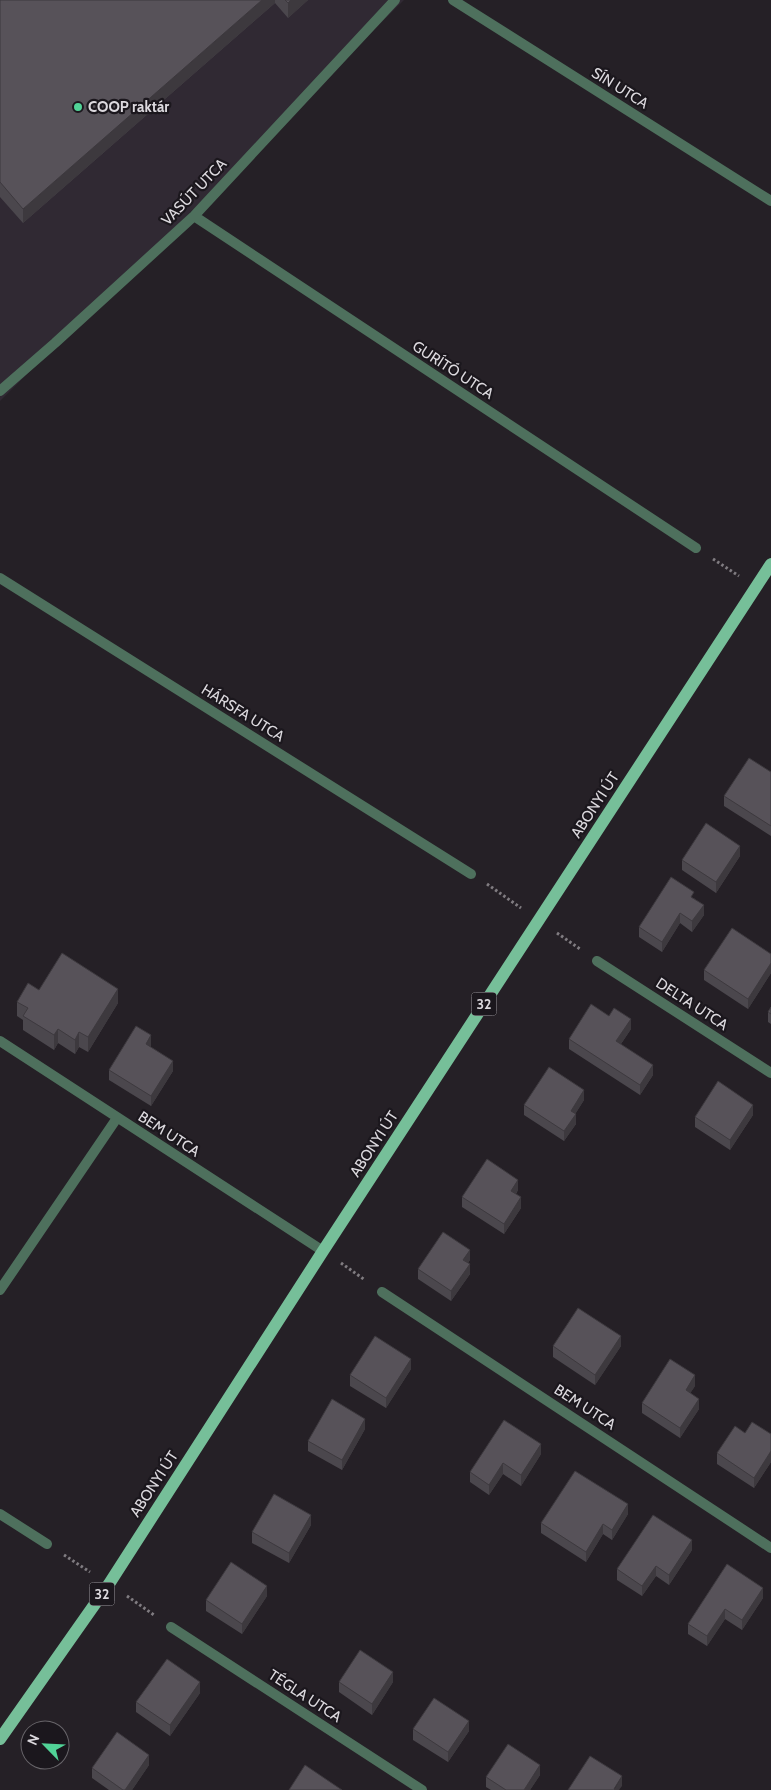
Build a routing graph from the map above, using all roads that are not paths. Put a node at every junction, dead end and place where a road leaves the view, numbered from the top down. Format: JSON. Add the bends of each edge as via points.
{"nodes":[{"id":1,"x":394,"y":0,"type":"edge"},
{"id":2,"x":453,"y":0,"type":"edge"},
{"id":3,"x":771,"y":201,"type":"edge"},
{"id":4,"x":194,"y":216,"type":"junction"},
{"id":5,"x":0,"y":391,"type":"edge"},
{"id":6,"x":696,"y":548,"type":"road end"},
{"id":7,"x":771,"y":564,"type":"edge"},
{"id":8,"x":0,"y":578,"type":"edge"},
{"id":9,"x":471,"y":874,"type":"dead end"},
{"id":10,"x":597,"y":962,"type":"dead end"},
{"id":11,"x":0,"y":1041,"type":"edge"},
{"id":12,"x":771,"y":1073,"type":"edge"},
{"id":13,"x":117,"y":1118,"type":"junction"},
{"id":14,"x":323,"y":1251,"type":"junction"},
{"id":15,"x":0,"y":1290,"type":"edge"},
{"id":16,"x":382,"y":1292,"type":"road end"},
{"id":17,"x":0,"y":1514,"type":"edge"},
{"id":18,"x":47,"y":1544,"type":"dead end"},
{"id":19,"x":771,"y":1548,"type":"edge"},
{"id":20,"x":171,"y":1627,"type":"dead end"},
{"id":21,"x":0,"y":1739,"type":"edge"},
{"id":22,"x":422,"y":1790,"type":"edge"}],
"edges":[{"from":1,"to":4,"type":"street","name":"VASÚT UTCA"},
{"from":2,"to":3,"type":"street","name":"SÍN UTCA"},
{"from":4,"to":5,"type":"street","name":"VASÚT UTCA"},
{"from":4,"to":6,"type":"street","name":"GURÍTÓ UTCA"},
{"from":7,"to":14,"type":"main road","name":"ABONYI ÚT","number":"32"},
{"from":8,"to":9,"type":"street","name":"HÁRSFA UTCA"},
{"from":10,"to":12,"type":"street","name":"DELTA UTCA"},
{"from":11,"to":13,"type":"street","name":"BEM UTCA"},
{"from":13,"to":14,"type":"street","name":"BEM UTCA"},
{"from":13,"to":15,"type":"street"},
{"from":14,"to":21,"type":"main road","name":"ABONYI ÚT","number":"32","via":[[109,1584]]},
{"from":16,"to":19,"type":"street","name":"BEM UTCA"},
{"from":17,"to":18,"type":"street"},
{"from":20,"to":22,"type":"street","name":"TÉGLA UTCA"}]}
